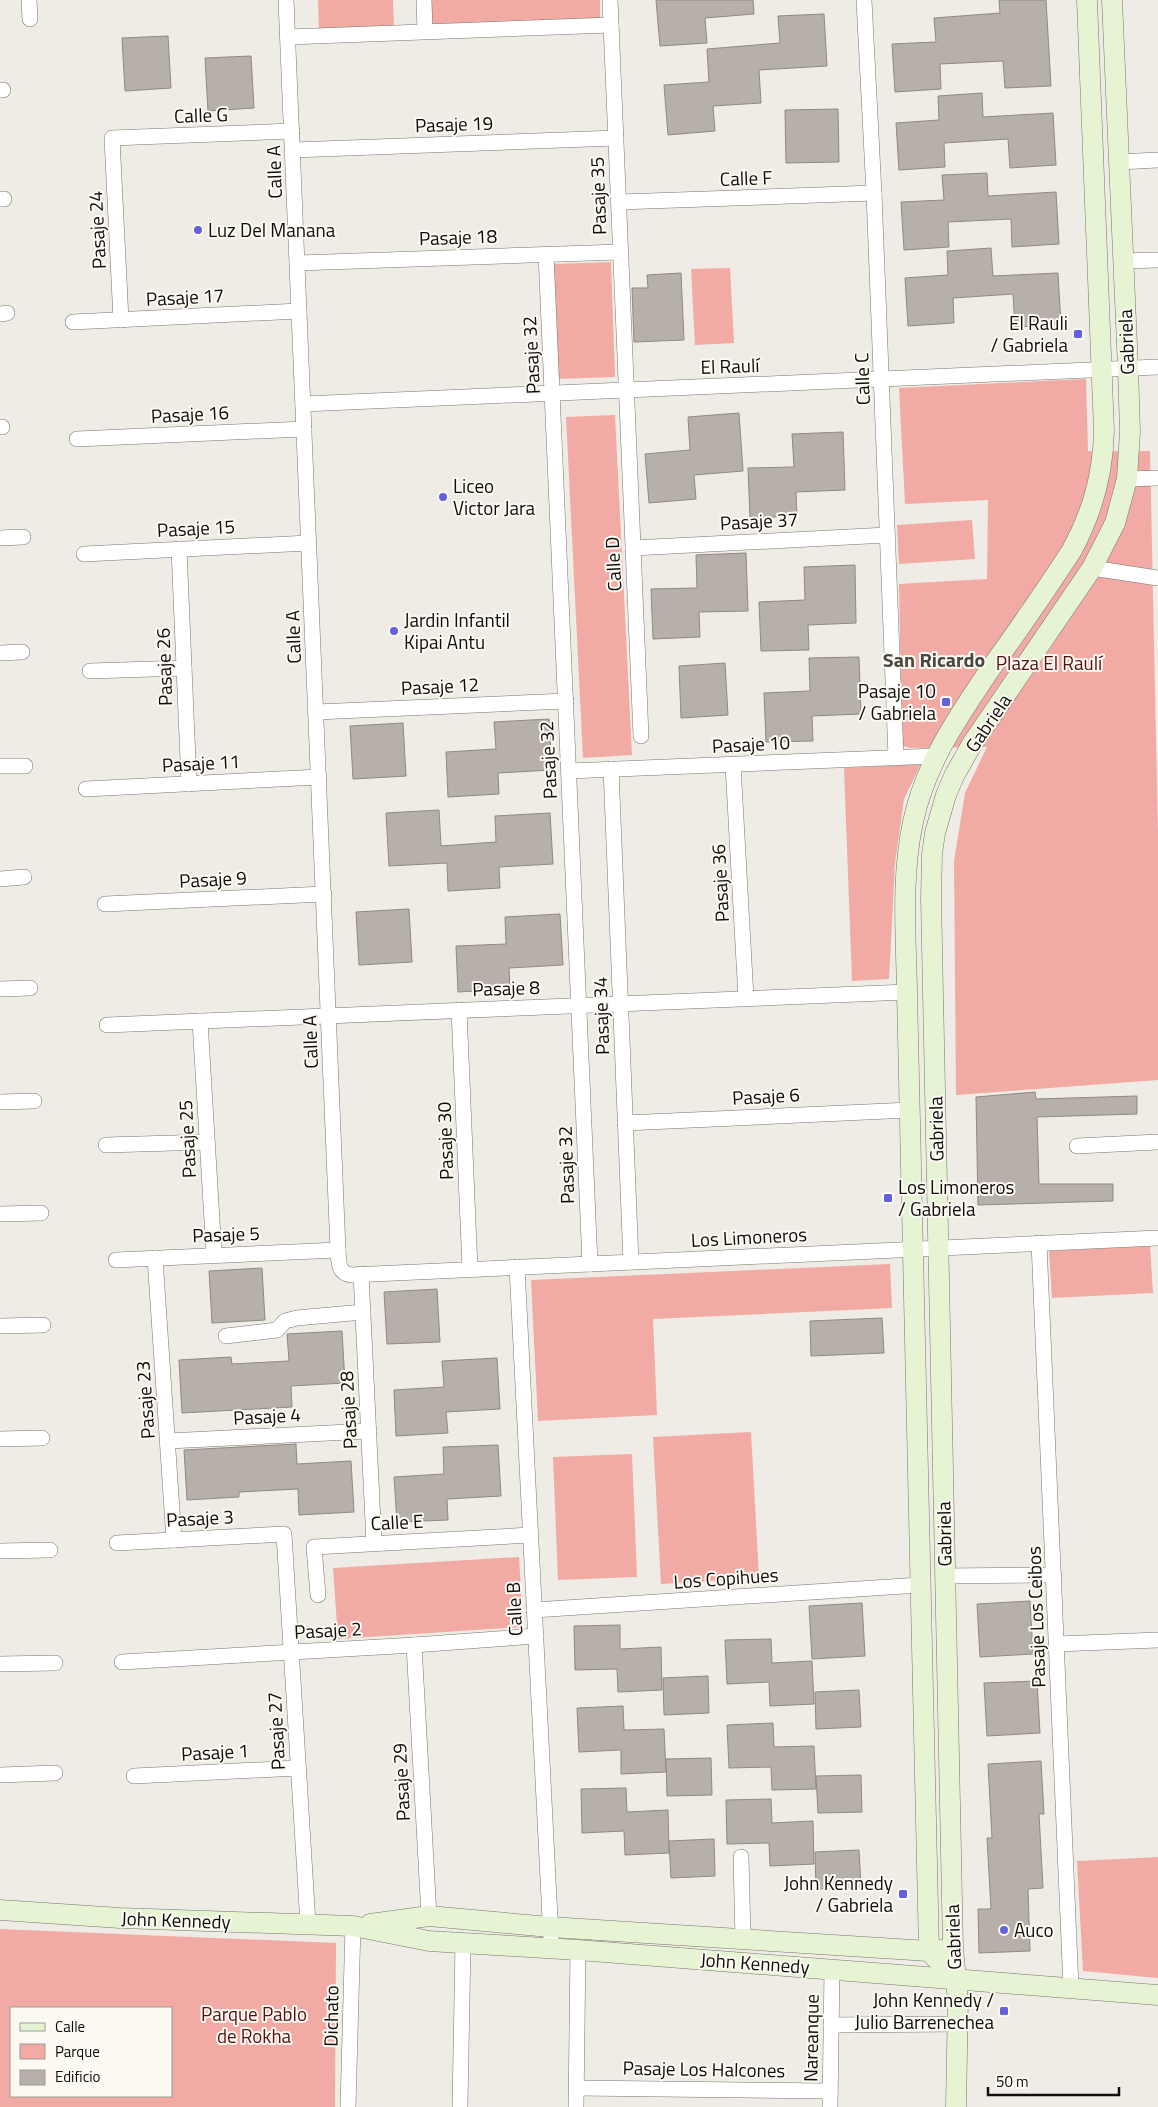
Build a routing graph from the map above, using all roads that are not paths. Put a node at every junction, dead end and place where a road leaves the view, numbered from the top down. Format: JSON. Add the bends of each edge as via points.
{"nodes":[{"id":1,"x":29,"y":0,"type":"edge"},
{"id":2,"x":286,"y":0,"type":"edge"},
{"id":3,"x":424,"y":0,"type":"edge"},
{"id":4,"x":610,"y":0,"type":"edge"},
{"id":5,"x":864,"y":0,"type":"edge"},
{"id":6,"x":1087,"y":0,"type":"edge"},
{"id":7,"x":1112,"y":0,"type":"edge"},
{"id":8,"x":30,"y":19,"type":"dead end"},
{"id":9,"x":611,"y":25,"type":"junction"},
{"id":10,"x":426,"y":31,"type":"junction"},
{"id":11,"x":288,"y":37,"type":"junction"},
{"id":12,"x":292,"y":131,"type":"junction"},
{"id":13,"x":112,"y":138,"type":"joint"},
{"id":14,"x":616,"y":138,"type":"junction"},
{"id":15,"x":293,"y":150,"type":"junction"},
{"id":16,"x":1158,"y":160,"type":"edge"},
{"id":17,"x":1119,"y":162,"type":"junction"},
{"id":18,"x":874,"y":193,"type":"junction"},
{"id":19,"x":619,"y":202,"type":"junction"},
{"id":20,"x":620,"y":252,"type":"junction"},
{"id":21,"x":546,"y":254,"type":"junction"},
{"id":22,"x":1158,"y":260,"type":"edge"},
{"id":23,"x":1123,"y":261,"type":"junction"},
{"id":24,"x":298,"y":263,"type":"junction"},
{"id":25,"x":299,"y":311,"type":"junction"},
{"id":26,"x":121,"y":320,"type":"junction"},
{"id":27,"x":72,"y":322,"type":"dead end"},
{"id":28,"x":1158,"y":367,"type":"edge"},
{"id":29,"x":1128,"y":368,"type":"junction"},
{"id":30,"x":1102,"y":370,"type":"junction"},
{"id":31,"x":882,"y":379,"type":"junction"},
{"id":32,"x":626,"y":390,"type":"junction"},
{"id":33,"x":552,"y":393,"type":"junction"},
{"id":34,"x":303,"y":404,"type":"junction"},
{"id":35,"x":304,"y":429,"type":"junction"},
{"id":36,"x":77,"y":439,"type":"dead end"},
{"id":37,"x":1158,"y":478,"type":"edge"},
{"id":38,"x":1127,"y":479,"type":"junction"},
{"id":39,"x":887,"y":535,"type":"junction"},
{"id":40,"x":23,"y":537,"type":"dead end"},
{"id":41,"x":0,"y":538,"type":"edge"},
{"id":42,"x":309,"y":543,"type":"junction"},
{"id":43,"x":633,"y":548,"type":"junction"},
{"id":44,"x":179,"y":549,"type":"junction"},
{"id":45,"x":84,"y":554,"type":"dead end"},
{"id":46,"x":1092,"y":568,"type":"junction"},
{"id":47,"x":1158,"y":578,"type":"edge"},
{"id":48,"x":22,"y":652,"type":"dead end"},
{"id":49,"x":0,"y":653,"type":"edge"},
{"id":50,"x":184,"y":668,"type":"junction"},
{"id":51,"x":90,"y":671,"type":"dead end"},
{"id":52,"x":566,"y":701,"type":"junction"},
{"id":53,"x":316,"y":712,"type":"junction"},
{"id":54,"x":641,"y":736,"type":"dead end"},
{"id":55,"x":936,"y":756,"type":"junction"},
{"id":56,"x":896,"y":757,"type":"junction"},
{"id":57,"x":733,"y":765,"type":"junction"},
{"id":58,"x":0,"y":766,"type":"edge"},
{"id":59,"x":25,"y":766,"type":"dead end"},
{"id":60,"x":610,"y":769,"type":"junction"},
{"id":61,"x":569,"y":770,"type":"junction"},
{"id":62,"x":319,"y":777,"type":"junction"},
{"id":63,"x":189,"y":784,"type":"junction"},
{"id":64,"x":86,"y":789,"type":"dead end"},
{"id":65,"x":24,"y":878,"type":"dead end"},
{"id":66,"x":0,"y":879,"type":"edge"},
{"id":67,"x":324,"y":894,"type":"junction"},
{"id":68,"x":105,"y":904,"type":"dead end"},
{"id":69,"x":30,"y":988,"type":"dead end"},
{"id":70,"x":0,"y":989,"type":"edge"},
{"id":71,"x":907,"y":992,"type":"junction"},
{"id":72,"x":746,"y":998,"type":"junction"},
{"id":73,"x":620,"y":1004,"type":"junction"},
{"id":74,"x":579,"y":1005,"type":"junction"},
{"id":75,"x":459,"y":1010,"type":"junction"},
{"id":76,"x":329,"y":1016,"type":"junction"},
{"id":77,"x":200,"y":1021,"type":"junction"},
{"id":78,"x":107,"y":1025,"type":"dead end"},
{"id":79,"x":34,"y":1101,"type":"dead end"},
{"id":80,"x":0,"y":1102,"type":"edge"},
{"id":81,"x":910,"y":1110,"type":"junction"},
{"id":82,"x":625,"y":1123,"type":"junction"},
{"id":83,"x":207,"y":1142,"type":"junction"},
{"id":84,"x":1158,"y":1142,"type":"edge"},
{"id":85,"x":106,"y":1145,"type":"dead end"},
{"id":86,"x":1077,"y":1146,"type":"dead end"},
{"id":87,"x":41,"y":1213,"type":"dead end"},
{"id":88,"x":0,"y":1214,"type":"edge"},
{"id":89,"x":1158,"y":1238,"type":"edge"},
{"id":90,"x":1040,"y":1244,"type":"junction"},
{"id":91,"x":938,"y":1248,"type":"junction"},
{"id":92,"x":913,"y":1249,"type":"junction"},
{"id":93,"x":338,"y":1250,"type":"junction"},
{"id":94,"x":214,"y":1254,"type":"junction"},
{"id":95,"x":155,"y":1258,"type":"junction"},
{"id":96,"x":116,"y":1260,"type":"dead end"},
{"id":97,"x":631,"y":1262,"type":"junction"},
{"id":98,"x":590,"y":1264,"type":"junction"},
{"id":99,"x":517,"y":1267,"type":"junction"},
{"id":100,"x":470,"y":1269,"type":"junction"},
{"id":101,"x":342,"y":1272,"type":"joint"},
{"id":102,"x":361,"y":1274,"type":"junction"},
{"id":103,"x":363,"y":1312,"type":"junction"},
{"id":104,"x":43,"y":1325,"type":"dead end"},
{"id":105,"x":0,"y":1326,"type":"edge"},
{"id":106,"x":226,"y":1336,"type":"dead end"},
{"id":107,"x":369,"y":1431,"type":"junction"},
{"id":108,"x":42,"y":1438,"type":"dead end"},
{"id":109,"x":0,"y":1439,"type":"edge"},
{"id":110,"x":168,"y":1440,"type":"junction"},
{"id":111,"x":284,"y":1534,"type":"joint"},
{"id":112,"x":530,"y":1535,"type":"junction"},
{"id":113,"x":174,"y":1540,"type":"junction"},
{"id":114,"x":117,"y":1543,"type":"dead end"},
{"id":115,"x":374,"y":1543,"type":"junction"},
{"id":116,"x":50,"y":1550,"type":"dead end"},
{"id":117,"x":0,"y":1551,"type":"edge"},
{"id":118,"x":1054,"y":1574,"type":"junction"},
{"id":119,"x":945,"y":1576,"type":"junction"},
{"id":120,"x":920,"y":1585,"type":"junction"},
{"id":121,"x":318,"y":1595,"type":"dead end"},
{"id":122,"x":534,"y":1610,"type":"junction"},
{"id":123,"x":536,"y":1636,"type":"junction"},
{"id":124,"x":1158,"y":1640,"type":"edge"},
{"id":125,"x":1057,"y":1644,"type":"junction"},
{"id":126,"x":414,"y":1645,"type":"junction"},
{"id":127,"x":291,"y":1652,"type":"junction"},
{"id":128,"x":122,"y":1662,"type":"dead end"},
{"id":129,"x":55,"y":1663,"type":"dead end"},
{"id":130,"x":0,"y":1664,"type":"edge"},
{"id":131,"x":298,"y":1768,"type":"junction"},
{"id":132,"x":55,"y":1772,"type":"dead end"},
{"id":133,"x":0,"y":1775,"type":"edge"},
{"id":134,"x":134,"y":1776,"type":"dead end"},
{"id":135,"x":741,"y":1857,"type":"dead end"},
{"id":136,"x":0,"y":1910,"type":"edge"},
{"id":137,"x":428,"y":1916,"type":"junction"},
{"id":138,"x":308,"y":1924,"type":"junction"},
{"id":139,"x":353,"y":1926,"type":"junction"},
{"id":140,"x":550,"y":1927,"type":"junction"},
{"id":141,"x":743,"y":1939,"type":"junction"},
{"id":142,"x":463,"y":1942,"type":"junction"},
{"id":143,"x":551,"y":1948,"type":"junction"},
{"id":144,"x":953,"y":1948,"type":"junction"},
{"id":145,"x":578,"y":1950,"type":"junction"},
{"id":146,"x":929,"y":1951,"type":"junction"},
{"id":147,"x":832,"y":1969,"type":"junction"},
{"id":148,"x":956,"y":1979,"type":"junction"},
{"id":149,"x":1071,"y":1988,"type":"junction"},
{"id":150,"x":1158,"y":1995,"type":"edge"},
{"id":151,"x":958,"y":2024,"type":"junction"},
{"id":152,"x":831,"y":2025,"type":"junction"},
{"id":153,"x":577,"y":2088,"type":"junction"},
{"id":154,"x":830,"y":2091,"type":"junction"},
{"id":155,"x":348,"y":2107,"type":"edge"},
{"id":156,"x":460,"y":2107,"type":"edge"},
{"id":157,"x":576,"y":2107,"type":"edge"},
{"id":158,"x":830,"y":2107,"type":"edge"},
{"id":159,"x":956,"y":2107,"type":"edge"}],
"edges":[{"from":1,"to":8,"type":"street"},
{"from":2,"to":11,"type":"street","name":"Calle A"},
{"from":3,"to":10,"type":"street"},
{"from":4,"to":9,"type":"street","name":"Pasaje 35"},
{"from":5,"to":18,"type":"street","name":"Calle C"},
{"from":6,"to":30,"type":"street","name":"Gabriela"},
{"from":7,"to":17,"type":"street","name":"Gabriela"},
{"from":9,"to":10,"type":"street"},
{"from":9,"to":14,"type":"street","name":"Pasaje 35"},
{"from":10,"to":11,"type":"street"},
{"from":11,"to":12,"type":"street","name":"Calle A"},
{"from":12,"to":13,"type":"street","name":"Calle G"},
{"from":12,"to":15,"type":"street","name":"Calle A"},
{"from":13,"to":26,"type":"street","name":"Pasaje 24"},
{"from":14,"to":15,"type":"street","name":"Pasaje 19"},
{"from":14,"to":19,"type":"street","name":"Pasaje 35"},
{"from":15,"to":24,"type":"street","name":"Calle A"},
{"from":16,"to":17,"type":"street"},
{"from":17,"to":23,"type":"street","name":"Gabriela"},
{"from":18,"to":19,"type":"street","name":"Calle F"},
{"from":18,"to":31,"type":"street","name":"Calle C"},
{"from":19,"to":20,"type":"street","name":"Pasaje 35"},
{"from":20,"to":21,"type":"street","name":"Pasaje 18"},
{"from":20,"to":32,"type":"street","name":"Pasaje 35"},
{"from":21,"to":24,"type":"street","name":"Pasaje 18"},
{"from":21,"to":33,"type":"street","name":"Pasaje 32"},
{"from":22,"to":23,"type":"street"},
{"from":23,"to":29,"type":"street","name":"Gabriela"},
{"from":24,"to":25,"type":"street","name":"Calle A"},
{"from":25,"to":26,"type":"street","name":"Pasaje 17"},
{"from":25,"to":34,"type":"street","name":"Calle A"},
{"from":26,"to":27,"type":"street","name":"Pasaje 17"},
{"from":28,"to":29,"type":"street","name":"El Raulí"},
{"from":29,"to":30,"type":"street","name":"El Raulí"},
{"from":29,"to":38,"type":"street","name":"Gabriela","via":[[1130,440]]},
{"from":30,"to":31,"type":"street","name":"El Raulí"},
{"from":30,"to":55,"type":"street","name":"Gabriela","via":[[1102,468],[1083,530],[1054,578],[961,712]]},
{"from":31,"to":32,"type":"street","name":"El Raulí"},
{"from":31,"to":39,"type":"street","name":"Calle C"},
{"from":32,"to":33,"type":"street","name":"El Raulí"},
{"from":32,"to":43,"type":"street","name":"Calle D"},
{"from":33,"to":34,"type":"street","name":"El Raulí"},
{"from":33,"to":52,"type":"street","name":"Pasaje 32"},
{"from":34,"to":35,"type":"street","name":"Calle A"},
{"from":35,"to":36,"type":"street","name":"Pasaje 16"},
{"from":35,"to":42,"type":"street","name":"Calle A"},
{"from":37,"to":38,"type":"street"},
{"from":38,"to":46,"type":"street","name":"Gabriela","via":[[1115,523]]},
{"from":39,"to":43,"type":"street","name":"Pasaje 37"},
{"from":39,"to":56,"type":"street","name":"Calle C"},
{"from":40,"to":41,"type":"street"},
{"from":42,"to":44,"type":"street","name":"Pasaje 15"},
{"from":42,"to":53,"type":"street","name":"Calle A"},
{"from":43,"to":54,"type":"street","name":"Calle D"},
{"from":44,"to":45,"type":"street","name":"Pasaje 15"},
{"from":44,"to":50,"type":"street","name":"Pasaje 26"},
{"from":46,"to":47,"type":"street"},
{"from":46,"to":91,"type":"street","name":"Gabriela","via":[[964,758],[946,795],[935,833],[930,898]]},
{"from":48,"to":49,"type":"street"},
{"from":50,"to":51,"type":"street"},
{"from":50,"to":63,"type":"street","name":"Pasaje 26"},
{"from":52,"to":53,"type":"street","name":"Pasaje 12"},
{"from":52,"to":61,"type":"street","name":"Pasaje 32"},
{"from":53,"to":62,"type":"street","name":"Calle A"},
{"from":55,"to":56,"type":"street","name":"Pasaje 10"},
{"from":55,"to":71,"type":"street","name":"Gabriela","via":[[913,820],[906,863]]},
{"from":56,"to":57,"type":"street","name":"Pasaje 10"},
{"from":57,"to":60,"type":"street","name":"Pasaje 10"},
{"from":57,"to":72,"type":"street","name":"Pasaje 36"},
{"from":58,"to":59,"type":"street"},
{"from":60,"to":61,"type":"street","name":"Pasaje 10"},
{"from":60,"to":73,"type":"street","name":"Pasaje 34"},
{"from":61,"to":74,"type":"street","name":"Pasaje 32"},
{"from":62,"to":63,"type":"street","name":"Pasaje 11"},
{"from":62,"to":67,"type":"street","name":"Calle A"},
{"from":63,"to":64,"type":"street","name":"Pasaje 11"},
{"from":65,"to":66,"type":"street"},
{"from":67,"to":68,"type":"street","name":"Pasaje 9"},
{"from":67,"to":76,"type":"street","name":"Calle A"},
{"from":69,"to":70,"type":"street"},
{"from":71,"to":72,"type":"street","name":"Pasaje 8"},
{"from":71,"to":81,"type":"street","name":"Gabriela"},
{"from":72,"to":73,"type":"street","name":"Pasaje 8"},
{"from":73,"to":74,"type":"street","name":"Pasaje 8"},
{"from":73,"to":82,"type":"street","name":"Pasaje 34"},
{"from":74,"to":75,"type":"street","name":"Pasaje 8"},
{"from":74,"to":98,"type":"street","name":"Pasaje 32"},
{"from":75,"to":76,"type":"street","name":"Pasaje 8"},
{"from":75,"to":100,"type":"street","name":"Pasaje 30"},
{"from":76,"to":77,"type":"street","name":"Pasaje 8"},
{"from":76,"to":93,"type":"street","name":"Calle A"},
{"from":77,"to":78,"type":"street","name":"Pasaje 8"},
{"from":77,"to":83,"type":"street","name":"Pasaje 25"},
{"from":79,"to":80,"type":"street"},
{"from":81,"to":82,"type":"street","name":"Pasaje 6"},
{"from":81,"to":92,"type":"street","name":"Gabriela"},
{"from":82,"to":97,"type":"street","name":"Pasaje 34"},
{"from":83,"to":85,"type":"street"},
{"from":83,"to":94,"type":"street","name":"Pasaje 25"},
{"from":84,"to":86,"type":"street"},
{"from":87,"to":88,"type":"street"},
{"from":89,"to":90,"type":"street","name":"Los Limoneros"},
{"from":90,"to":91,"type":"street","name":"Los Limoneros"},
{"from":90,"to":118,"type":"street","name":"Pasaje Los Ceibos"},
{"from":91,"to":92,"type":"street","name":"Los Limoneros"},
{"from":91,"to":119,"type":"street","name":"Gabriela"},
{"from":92,"to":97,"type":"street","name":"Los Limoneros"},
{"from":92,"to":120,"type":"street","name":"Gabriela"},
{"from":93,"to":94,"type":"street","name":"Pasaje 5"},
{"from":93,"to":101,"type":"street","name":"Calle A"},
{"from":94,"to":95,"type":"street","name":"Pasaje 5"},
{"from":95,"to":96,"type":"street","name":"Pasaje 5"},
{"from":95,"to":110,"type":"street","name":"Pasaje 23"},
{"from":97,"to":98,"type":"street","name":"Los Limoneros"},
{"from":98,"to":99,"type":"street","name":"Los Limoneros"},
{"from":99,"to":100,"type":"street","name":"Los Limoneros"},
{"from":99,"to":112,"type":"street","name":"Calle B"},
{"from":100,"to":102,"type":"street","name":"Los Limoneros"},
{"from":101,"to":102,"type":"street","name":"Los Limoneros"},
{"from":102,"to":103,"type":"street","name":"Pasaje 28"},
{"from":103,"to":106,"type":"street","via":[[297,1318],[285,1321],[277,1330]]},
{"from":103,"to":107,"type":"street","name":"Pasaje 28"},
{"from":104,"to":105,"type":"street"},
{"from":107,"to":110,"type":"street","name":"Pasaje 4"},
{"from":107,"to":115,"type":"street","name":"Pasaje 28"},
{"from":108,"to":109,"type":"street"},
{"from":110,"to":113,"type":"street","name":"Pasaje 23"},
{"from":111,"to":113,"type":"street","name":"Pasaje 3"},
{"from":111,"to":127,"type":"street","name":"Pasaje 27"},
{"from":112,"to":115,"type":"street","name":"Calle E"},
{"from":112,"to":122,"type":"street","name":"Calle B"},
{"from":113,"to":114,"type":"street","name":"Pasaje 3"},
{"from":115,"to":121,"type":"street","name":"Calle E","via":[[314,1547]]},
{"from":116,"to":117,"type":"street"},
{"from":118,"to":119,"type":"street"},
{"from":118,"to":125,"type":"street","name":"Pasaje Los Ceibos"},
{"from":119,"to":144,"type":"street","name":"Gabriela"},
{"from":120,"to":122,"type":"street","name":"Los Copihues"},
{"from":120,"to":146,"type":"street","name":"Gabriela"},
{"from":122,"to":123,"type":"street","name":"Calle B"},
{"from":123,"to":126,"type":"street","name":"Pasaje 2"},
{"from":123,"to":140,"type":"street","name":"Calle B"},
{"from":124,"to":125,"type":"street"},
{"from":125,"to":149,"type":"street","name":"Pasaje Los Ceibos"},
{"from":126,"to":127,"type":"street","name":"Pasaje 2"},
{"from":126,"to":137,"type":"street","name":"Pasaje 29"},
{"from":127,"to":128,"type":"street","name":"Pasaje 2"},
{"from":127,"to":131,"type":"street","name":"Pasaje 27"},
{"from":129,"to":130,"type":"street"},
{"from":131,"to":134,"type":"street","name":"Pasaje 1"},
{"from":131,"to":138,"type":"street","name":"Pasaje 27"},
{"from":132,"to":133,"type":"street"},
{"from":135,"to":141,"type":"street"},
{"from":136,"to":138,"type":"street","name":"John Kennedy","via":[[120,1918]]},
{"from":137,"to":139,"type":"street","name":"John Kennedy"},
{"from":137,"to":140,"type":"street","name":"John Kennedy"},
{"from":138,"to":139,"type":"street","name":"John Kennedy"},
{"from":139,"to":142,"type":"street","name":"John Kennedy","via":[[429,1941]]},
{"from":139,"to":155,"type":"street","name":"Dichato"},
{"from":140,"to":141,"type":"street","name":"John Kennedy"},
{"from":140,"to":143,"type":"street","name":"Calle B"},
{"from":141,"to":146,"type":"street","name":"John Kennedy"},
{"from":142,"to":143,"type":"street","name":"John Kennedy"},
{"from":142,"to":156,"type":"street"},
{"from":143,"to":145,"type":"street","name":"John Kennedy"},
{"from":144,"to":146,"type":"street","name":"John Kennedy"},
{"from":144,"to":148,"type":"street","name":"Gabriela"},
{"from":145,"to":147,"type":"street","name":"John Kennedy"},
{"from":145,"to":153,"type":"street"},
{"from":146,"to":148,"type":"street","name":"Gabriela"},
{"from":147,"to":148,"type":"street","name":"John Kennedy"},
{"from":147,"to":152,"type":"street","name":"Nareanque"},
{"from":148,"to":149,"type":"street","name":"John Kennedy"},
{"from":148,"to":151,"type":"street"},
{"from":149,"to":150,"type":"street","name":"John Kennedy"},
{"from":151,"to":152,"type":"street"},
{"from":151,"to":159,"type":"street"},
{"from":152,"to":154,"type":"street","name":"Nareanque"},
{"from":153,"to":154,"type":"street","name":"Pasaje Los Halcones"},
{"from":153,"to":157,"type":"street"},
{"from":154,"to":158,"type":"street","name":"Nareanque"}]}
